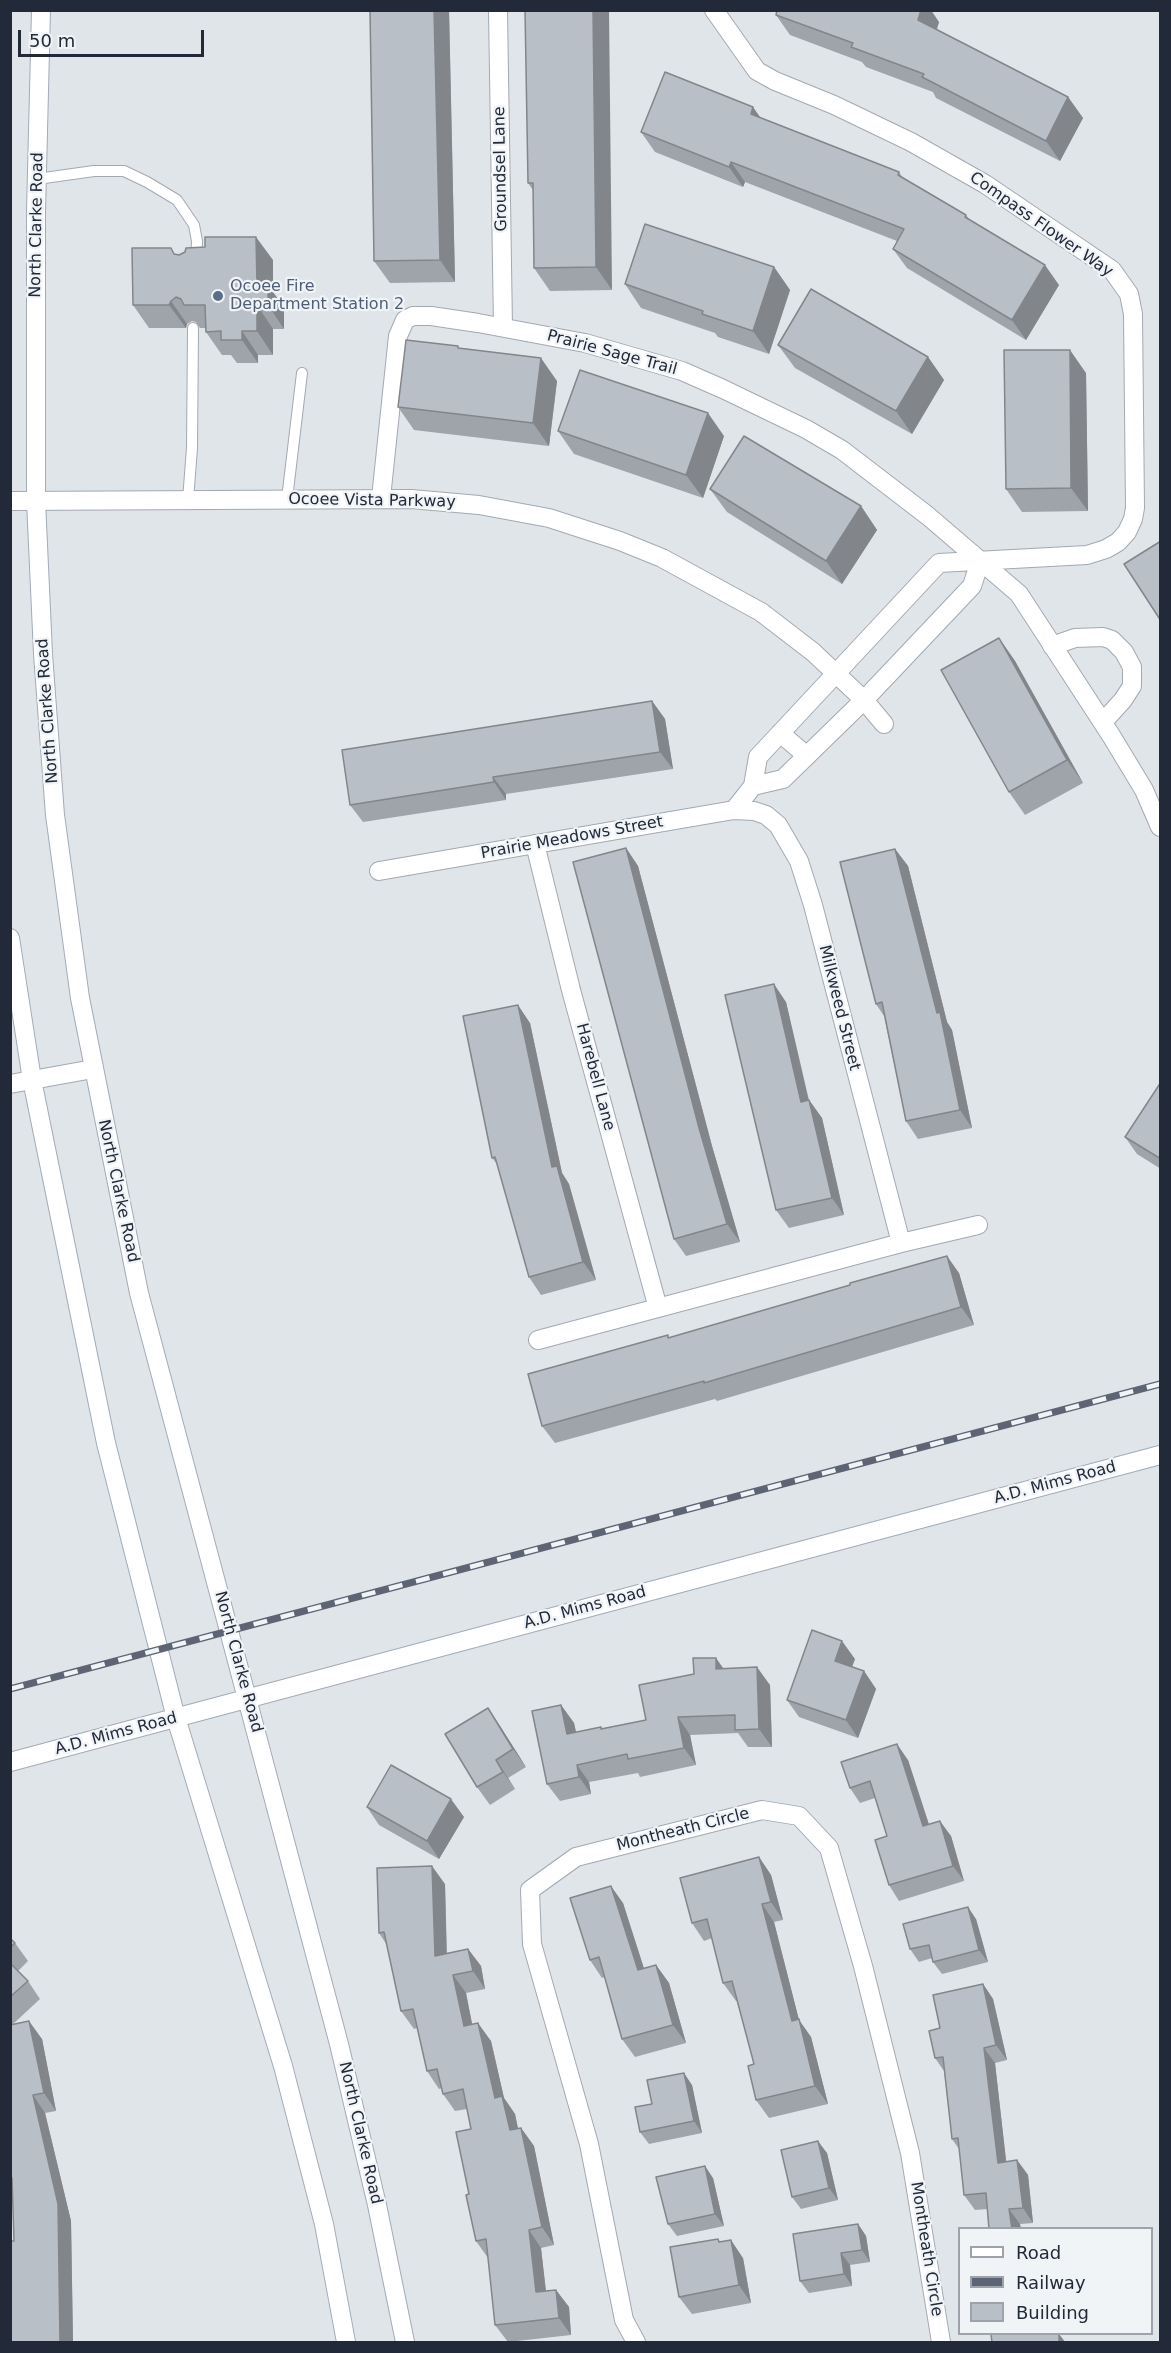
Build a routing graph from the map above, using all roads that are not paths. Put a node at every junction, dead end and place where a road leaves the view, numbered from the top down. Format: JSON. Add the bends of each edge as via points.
{"nodes":[{"id":1,"x":41,"y":10,"type":"edge"},
{"id":2,"x":498,"y":10,"type":"edge"},
{"id":3,"x":714,"y":10,"type":"edge"},
{"id":4,"x":37,"y":179,"type":"junction"},
{"id":5,"x":195,"y":271,"type":"edge"},
{"id":6,"x":503,"y":327,"type":"junction"},
{"id":7,"x":193,"y":328,"type":"edge"},
{"id":8,"x":302,"y":373,"type":"dead end"},
{"id":9,"x":381,"y":498,"type":"junction"},
{"id":10,"x":287,"y":499,"type":"junction"},
{"id":11,"x":188,"y":500,"type":"junction"},
{"id":12,"x":10,"y":501,"type":"edge"},
{"id":13,"x":36,"y":501,"type":"junction"},
{"id":14,"x":980,"y":561,"type":"junction"},
{"id":15,"x":1052,"y":646,"type":"junction"},
{"id":16,"x":836,"y":674,"type":"junction"},
{"id":17,"x":864,"y":700,"type":"junction"},
{"id":18,"x":1103,"y":722,"type":"junction"},
{"id":19,"x":884,"y":724,"type":"dead end"},
{"id":20,"x":780,"y":733,"type":"junction"},
{"id":21,"x":807,"y":756,"type":"junction"},
{"id":22,"x":753,"y":786,"type":"junction"},
{"id":23,"x":734,"y":810,"type":"junction"},
{"id":24,"x":1161,"y":827,"type":"edge"},
{"id":25,"x":535,"y":844,"type":"junction"},
{"id":26,"x":379,"y":871,"type":"dead end"},
{"id":27,"x":10,"y":938,"type":"edge"},
{"id":28,"x":93,"y":1070,"type":"junction"},
{"id":29,"x":32,"y":1080,"type":"junction"},
{"id":30,"x":10,"y":1084,"type":"edge"},
{"id":31,"x":978,"y":1225,"type":"dead end"},
{"id":32,"x":901,"y":1243,"type":"junction"},
{"id":33,"x":658,"y":1308,"type":"junction"},
{"id":34,"x":538,"y":1340,"type":"dead end"},
{"id":35,"x":1161,"y":1455,"type":"edge"},
{"id":36,"x":248,"y":1698,"type":"junction"},
{"id":37,"x":176,"y":1718,"type":"junction"},
{"id":38,"x":10,"y":1762,"type":"edge"},
{"id":39,"x":346,"y":2343,"type":"edge"},
{"id":40,"x":405,"y":2343,"type":"edge"},
{"id":41,"x":636,"y":2343,"type":"edge"},
{"id":42,"x":941,"y":2343,"type":"edge"}],
"edges":[{"from":1,"to":4,"type":"street","name":"North Clarke Road"},
{"from":2,"to":6,"type":"street","name":"Groundsel Lane"},
{"from":3,"to":14,"type":"street","name":"Compass Flower Way","via":[[757,71],[911,142],[985,184],[1112,270],[1129,294],[1133,314],[1135,494],[1133,519],[1127,532],[1106,549],[1086,555]]},
{"from":4,"to":5,"type":"lane","via":[[124,171],[147,182],[177,200],[194,225]]},
{"from":4,"to":13,"type":"street","name":"North Clarke Road"},
{"from":6,"to":9,"type":"street","name":"Prairie Sage Trail","via":[[432,316],[405,320],[398,336]]},
{"from":6,"to":14,"type":"street","name":"Prairie Sage Trail","via":[[632,355],[682,371],[765,408],[842,450]]},
{"from":7,"to":11,"type":"lane"},
{"from":8,"to":10,"type":"lane"},
{"from":9,"to":10,"type":"street","name":"Ocoee Vista Parkway"},
{"from":9,"to":16,"type":"street","name":"Ocoee Vista Parkway","via":[[446,501],[513,511],[620,541],[700,577],[761,612]]},
{"from":10,"to":11,"type":"street","name":"Ocoee Vista Parkway"},
{"from":11,"to":13,"type":"street","name":"Ocoee Vista Parkway"},
{"from":12,"to":13,"type":"street","name":"Ocoee Vista Parkway"},
{"from":13,"to":28,"type":"street","name":"North Clarke Road","via":[[55,815]]},
{"from":14,"to":15,"type":"street","name":"Prairie Sage Trail","via":[[1018,594]]},
{"from":14,"to":16,"type":"street","name":"Compass Flower Way","via":[[939,562]]},
{"from":14,"to":17,"type":"street","via":[[972,586]]},
{"from":15,"to":18,"type":"street","name":"Prairie Sage Trail"},
{"from":15,"to":18,"type":"street","via":[[1075,638],[1102,637],[1112,640],[1124,652],[1132,667],[1132,686]]},
{"from":16,"to":17,"type":"street","name":"Ocoee Vista Parkway"},
{"from":16,"to":20,"type":"street"},
{"from":17,"to":19,"type":"street","name":"Ocoee Vista Parkway"},
{"from":17,"to":21,"type":"street"},
{"from":18,"to":24,"type":"street","name":"Prairie Sage Trail","via":[[1144,790]]},
{"from":20,"to":21,"type":"street"},
{"from":20,"to":22,"type":"street","via":[[758,757]]},
{"from":21,"to":22,"type":"street","via":[[783,779]]},
{"from":22,"to":23,"type":"street"},
{"from":23,"to":25,"type":"street","name":"Prairie Meadows Street"},
{"from":23,"to":32,"type":"street","name":"Milkweed Street","via":[[766,815],[778,825],[799,861]]},
{"from":25,"to":26,"type":"street","name":"Prairie Meadows Street"},
{"from":25,"to":33,"type":"street","name":"Harebell Lane"},
{"from":27,"to":29,"type":"street"},
{"from":28,"to":29,"type":"street"},
{"from":28,"to":36,"type":"street","name":"North Clarke Road","via":[[139,1293]]},
{"from":29,"to":30,"type":"street"},
{"from":29,"to":37,"type":"street","via":[[106,1443]]},
{"from":31,"to":32,"type":"street"},
{"from":32,"to":33,"type":"street"},
{"from":33,"to":34,"type":"street"},
{"from":35,"to":36,"type":"street","name":"A.D. Mims Road"},
{"from":36,"to":37,"type":"street","name":"A.D. Mims Road"},
{"from":36,"to":40,"type":"street","name":"North Clarke Road","via":[[339,2044]]},
{"from":37,"to":38,"type":"street","name":"A.D. Mims Road"},
{"from":37,"to":39,"type":"street","via":[[283,2066],[324,2224]]},
{"from":41,"to":42,"type":"street","name":"Montheath Circle","via":[[624,2320],[588,2144],[532,1944],[530,1890],[576,1857],[762,1810],[799,1816],[829,1848],[910,2153]]}]}
